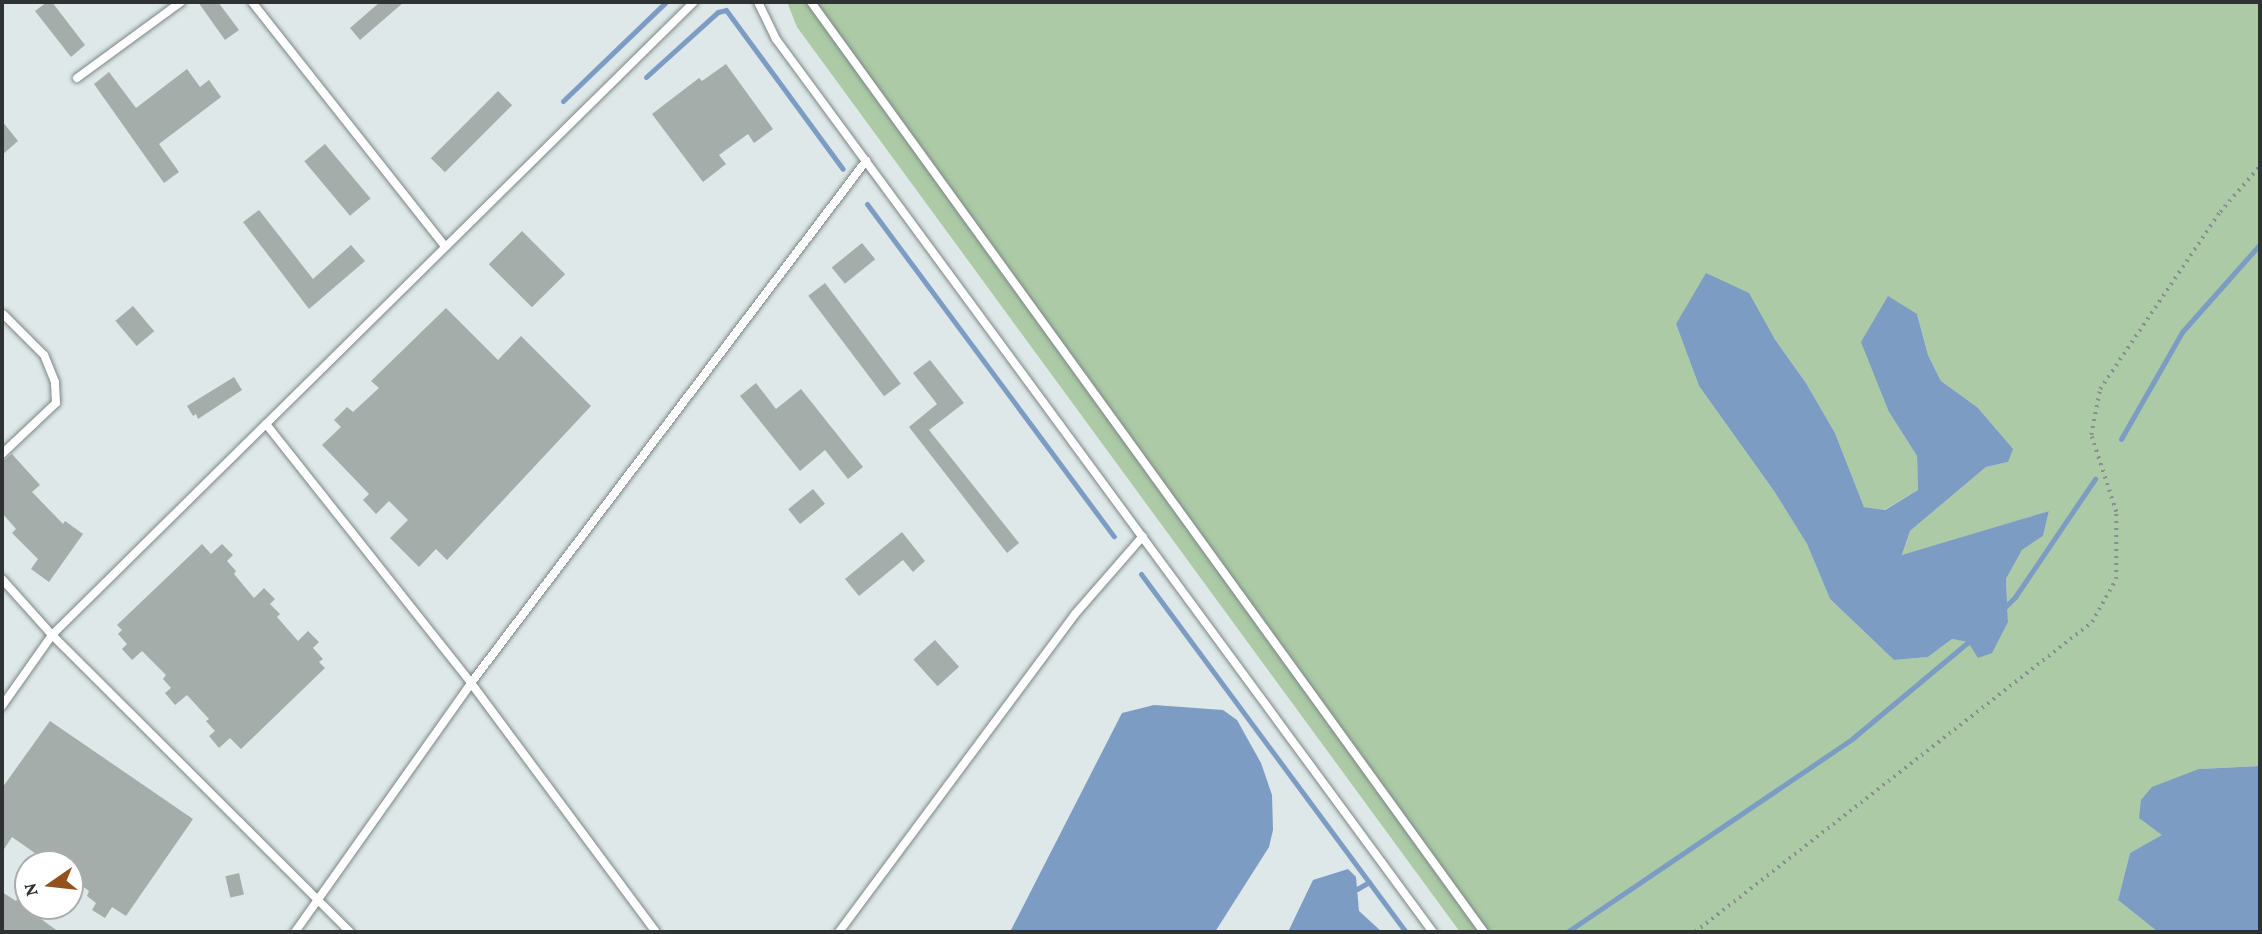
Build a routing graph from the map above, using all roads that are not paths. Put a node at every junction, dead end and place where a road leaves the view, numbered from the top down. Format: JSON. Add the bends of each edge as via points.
{"nodes":[{"id":1,"x":181,"y":2,"type":"edge"},
{"id":2,"x":252,"y":2,"type":"edge"},
{"id":3,"x":694,"y":2,"type":"edge"},
{"id":4,"x":758,"y":2,"type":"edge"},
{"id":5,"x":811,"y":2,"type":"edge"},
{"id":6,"x":76,"y":78,"type":"dead end"},
{"id":7,"x":866,"y":160,"type":"junction"},
{"id":8,"x":445,"y":246,"type":"junction"},
{"id":9,"x":4,"y":315,"type":"dead end"},
{"id":10,"x":266,"y":424,"type":"junction"},
{"id":11,"x":2,"y":454,"type":"edge"},
{"id":12,"x":1143,"y":536,"type":"junction"},
{"id":13,"x":2,"y":579,"type":"edge"},
{"id":14,"x":52,"y":635,"type":"junction"},
{"id":15,"x":471,"y":682,"type":"junction"},
{"id":16,"x":2,"y":706,"type":"edge"},
{"id":17,"x":319,"y":899,"type":"junction"},
{"id":18,"x":295,"y":932,"type":"edge"},
{"id":19,"x":350,"y":932,"type":"edge"},
{"id":20,"x":656,"y":932,"type":"edge"},
{"id":21,"x":839,"y":932,"type":"edge"},
{"id":22,"x":1433,"y":932,"type":"edge"},
{"id":23,"x":1484,"y":932,"type":"edge"}],
"edges":[{"from":1,"to":6,"type":"lane"},
{"from":2,"to":8,"type":"lane"},
{"from":3,"to":8,"type":"lane"},
{"from":4,"to":7,"type":"lane","via":[[776,39]]},
{"from":5,"to":23,"type":"lane"},
{"from":7,"to":12,"type":"lane"},
{"from":7,"to":15,"type":"lane"},
{"from":8,"to":10,"type":"lane"},
{"from":9,"to":11,"type":"lane","via":[[44,355],[55,382],[56,403]]},
{"from":10,"to":14,"type":"lane"},
{"from":10,"to":15,"type":"lane"},
{"from":12,"to":21,"type":"lane","via":[[1075,614]]},
{"from":12,"to":22,"type":"lane"},
{"from":13,"to":14,"type":"lane"},
{"from":14,"to":16,"type":"lane"},
{"from":14,"to":17,"type":"lane"},
{"from":15,"to":17,"type":"lane"},
{"from":15,"to":20,"type":"lane"},
{"from":17,"to":18,"type":"lane"},
{"from":17,"to":19,"type":"lane"}]}
